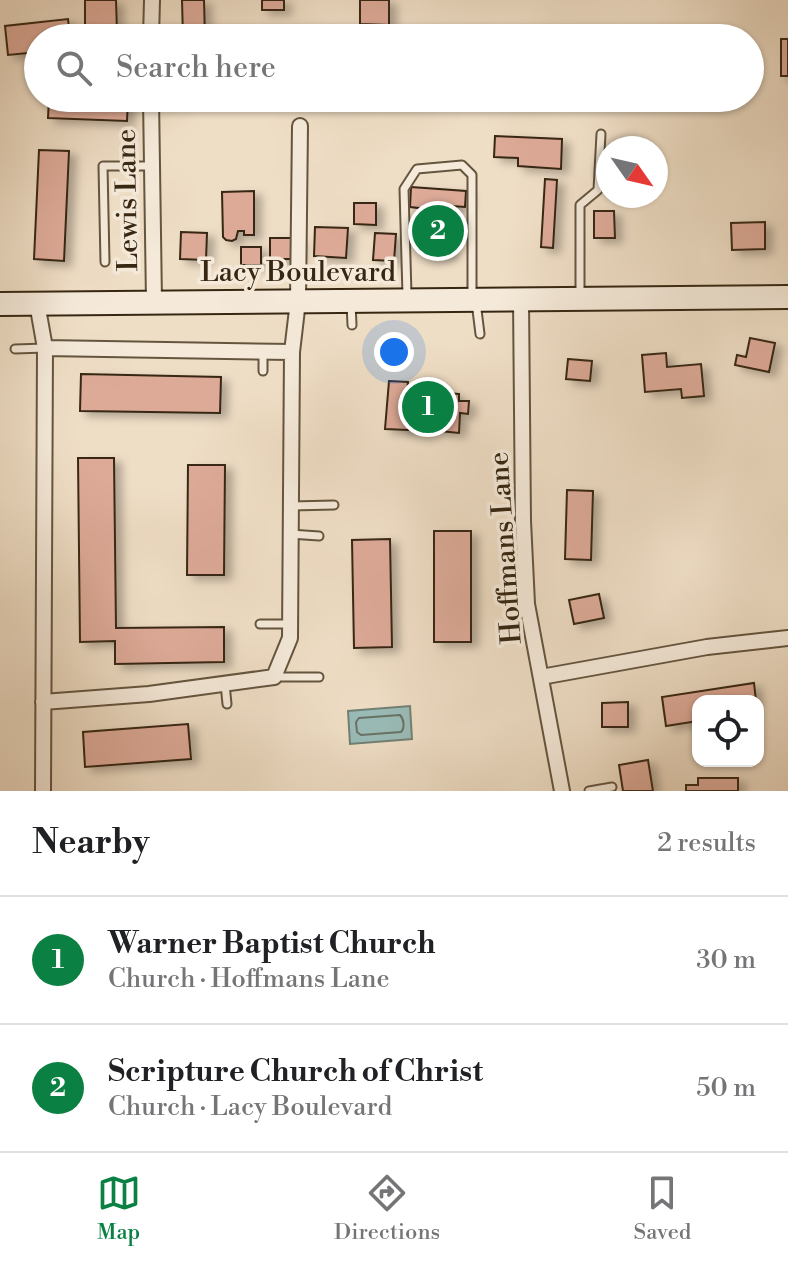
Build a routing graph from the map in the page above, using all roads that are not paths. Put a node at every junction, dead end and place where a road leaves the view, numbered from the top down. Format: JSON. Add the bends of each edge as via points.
{"nodes":[{"id":1,"x":152,"y":0,"type":"edge"},
{"id":2,"x":151,"y":24,"type":"edge"},
{"id":3,"x":151,"y":112,"type":"edge"},
{"id":4,"x":300,"y":126,"type":"dead end"},
{"id":5,"x":601,"y":134,"type":"dead end"},
{"id":6,"x":151,"y":166,"type":"junction"},
{"id":7,"x":105,"y":262,"type":"dead end"},
{"id":8,"x":788,"y":297,"type":"edge"},
{"id":9,"x":474,"y":299,"type":"junction"},
{"id":10,"x":521,"y":299,"type":"junction"},
{"id":11,"x":580,"y":299,"type":"junction"},
{"id":12,"x":298,"y":301,"type":"junction"},
{"id":13,"x":351,"y":301,"type":"junction"},
{"id":14,"x":407,"y":301,"type":"junction"},
{"id":15,"x":154,"y":302,"type":"junction"},
{"id":16,"x":37,"y":303,"type":"junction"},
{"id":17,"x":0,"y":304,"type":"edge"},
{"id":18,"x":352,"y":325,"type":"dead end"},
{"id":19,"x":480,"y":334,"type":"dead end"},
{"id":20,"x":45,"y":348,"type":"junction"},
{"id":21,"x":15,"y":349,"type":"dead end"},
{"id":22,"x":263,"y":352,"type":"junction"},
{"id":23,"x":292,"y":352,"type":"junction"},
{"id":24,"x":263,"y":371,"type":"dead end"},
{"id":25,"x":334,"y":505,"type":"dead end"},
{"id":26,"x":291,"y":506,"type":"junction"},
{"id":27,"x":290,"y":534,"type":"junction"},
{"id":28,"x":319,"y":536,"type":"dead end"},
{"id":29,"x":260,"y":624,"type":"dead end"},
{"id":30,"x":290,"y":624,"type":"junction"},
{"id":31,"x":788,"y":638,"type":"edge"},
{"id":32,"x":274,"y":677,"type":"junction"},
{"id":33,"x":319,"y":677,"type":"dead end"},
{"id":34,"x":541,"y":677,"type":"junction"},
{"id":35,"x":225,"y":684,"type":"junction"},
{"id":36,"x":43,"y":702,"type":"junction"},
{"id":37,"x":227,"y":704,"type":"dead end"},
{"id":38,"x":612,"y":787,"type":"dead end"},
{"id":39,"x":43,"y":791,"type":"edge"},
{"id":40,"x":562,"y":791,"type":"edge"},
{"id":41,"x":589,"y":791,"type":"edge"}],
"edges":[{"from":1,"to":2,"type":"street"},
{"from":3,"to":6,"type":"street","name":"Lewis Lane"},
{"from":4,"to":12,"type":"street"},
{"from":5,"to":11,"type":"lane","via":[[598,190],[580,205]]},
{"from":6,"to":7,"type":"lane","via":[[103,166]]},
{"from":6,"to":15,"type":"street","name":"Lewis Lane"},
{"from":8,"to":11,"type":"street","name":"Lacy Boulevard"},
{"from":9,"to":10,"type":"street","name":"Lacy Boulevard"},
{"from":9,"to":14,"type":"street","name":"Lacy Boulevard"},
{"from":9,"to":14,"type":"lane","via":[[472,175],[462,165],[417,169],[404,189]]},
{"from":9,"to":19,"type":"lane"},
{"from":10,"to":11,"type":"street","name":"Lacy Boulevard"},
{"from":10,"to":34,"type":"street","name":"Hoffmans Lane","via":[[524,549],[527,604]]},
{"from":12,"to":13,"type":"street","name":"Lacy Boulevard"},
{"from":12,"to":15,"type":"street","name":"Lacy Boulevard"},
{"from":12,"to":23,"type":"street"},
{"from":13,"to":14,"type":"street","name":"Lacy Boulevard"},
{"from":13,"to":18,"type":"lane"},
{"from":15,"to":16,"type":"street","name":"Lacy Boulevard"},
{"from":16,"to":17,"type":"street","name":"Lacy Boulevard"},
{"from":16,"to":20,"type":"street"},
{"from":20,"to":21,"type":"lane"},
{"from":20,"to":22,"type":"street"},
{"from":20,"to":36,"type":"street"},
{"from":22,"to":23,"type":"street"},
{"from":22,"to":24,"type":"lane"},
{"from":23,"to":26,"type":"street"},
{"from":25,"to":26,"type":"lane"},
{"from":26,"to":27,"type":"street"},
{"from":27,"to":28,"type":"lane"},
{"from":27,"to":30,"type":"street"},
{"from":29,"to":30,"type":"lane"},
{"from":30,"to":32,"type":"street","via":[[290,638]]},
{"from":31,"to":34,"type":"street"},
{"from":32,"to":33,"type":"lane"},
{"from":32,"to":35,"type":"street"},
{"from":34,"to":40,"type":"street","name":"Hoffmans Lane"},
{"from":35,"to":36,"type":"street"},
{"from":35,"to":37,"type":"lane"},
{"from":36,"to":39,"type":"street"},
{"from":38,"to":41,"type":"lane"}]}
